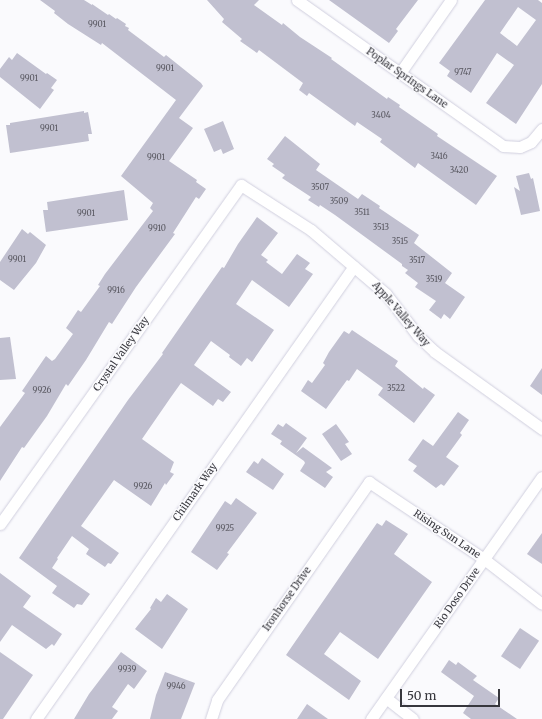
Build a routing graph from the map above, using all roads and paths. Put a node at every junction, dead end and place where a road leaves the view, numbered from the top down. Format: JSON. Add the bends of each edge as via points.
{"nodes":[{"id":1,"x":297,"y":0,"type":"edge"},
{"id":2,"x":451,"y":0,"type":"edge"},
{"id":3,"x":400,"y":73,"type":"junction"},
{"id":4,"x":542,"y":129,"type":"edge"},
{"id":5,"x":241,"y":185,"type":"joint"},
{"id":6,"x":354,"y":266,"type":"junction"},
{"id":7,"x":542,"y":428,"type":"edge"},
{"id":8,"x":542,"y":477,"type":"edge"},
{"id":9,"x":369,"y":482,"type":"joint"},
{"id":10,"x":0,"y":524,"type":"edge"},
{"id":11,"x":484,"y":559,"type":"junction"},
{"id":12,"x":542,"y":604,"type":"edge"},
{"id":13,"x":386,"y":698,"type":"junction"},
{"id":14,"x":36,"y":719,"type":"edge"},
{"id":15,"x":211,"y":719,"type":"edge"},
{"id":16,"x":371,"y":719,"type":"edge"},
{"id":17,"x":413,"y":719,"type":"edge"}],
"edges":[{"from":1,"to":3,"type":"street","name":"Poplar Springs Lane"},
{"from":2,"to":3,"type":"street"},
{"from":3,"to":4,"type":"street","name":"Poplar Springs Lane","via":[[503,146],[520,147],[531,142]]},
{"from":5,"to":6,"type":"street","name":"Apple Valley Way","via":[[311,230]]},
{"from":5,"to":10,"type":"street","name":"Crystal Valley Way"},
{"from":6,"to":7,"type":"street","name":"Apple Valley Way","via":[[386,294],[418,336],[435,352]]},
{"from":6,"to":14,"type":"street","name":"Chilmark Way"},
{"from":8,"to":11,"type":"street","name":"Rio Doso Drive"},
{"from":9,"to":11,"type":"street","name":"Rising Sun Lane"},
{"from":9,"to":15,"type":"street","name":"Ironhorse Drive","via":[[217,700]]},
{"from":11,"to":12,"type":"street","name":"Rising Sun Lane"},
{"from":11,"to":13,"type":"street","name":"Rio Doso Drive"},
{"from":13,"to":16,"type":"street","name":"Rio Doso Drive"},
{"from":13,"to":17,"type":"street"}]}
